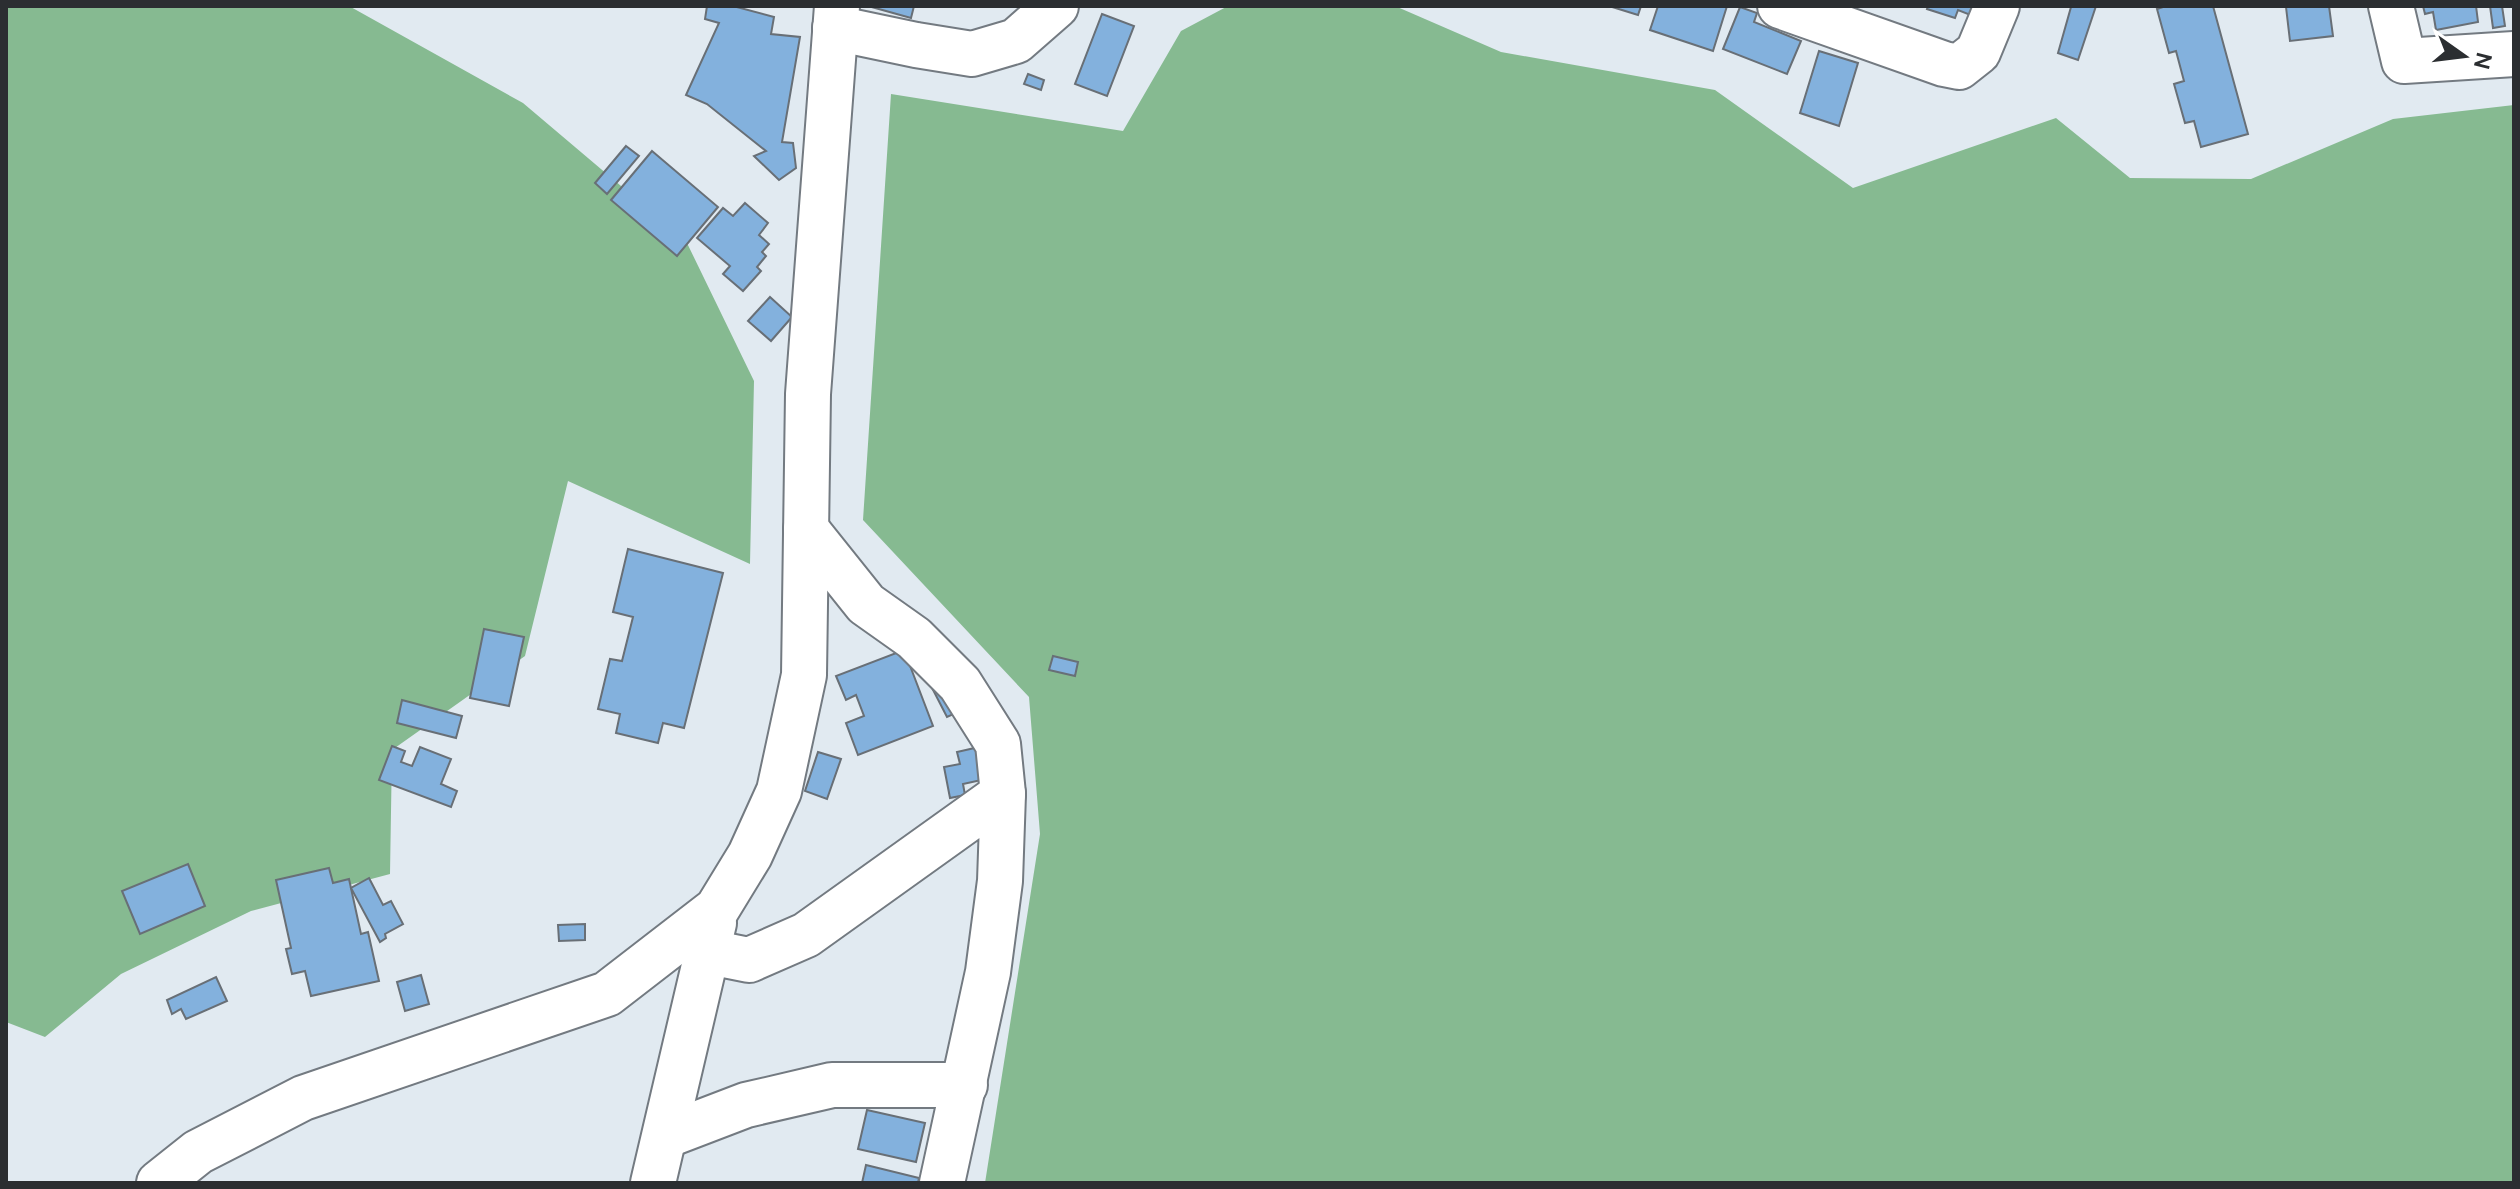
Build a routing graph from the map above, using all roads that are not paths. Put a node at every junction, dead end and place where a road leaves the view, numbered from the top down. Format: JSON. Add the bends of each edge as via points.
{"nodes":[{"id":1,"x":1056,"y":6,"type":"edge"},
{"id":2,"x":1780,"y":6,"type":"edge"},
{"id":3,"x":1997,"y":6,"type":"edge"},
{"id":4,"x":2391,"y":6,"type":"edge"},
{"id":5,"x":836,"y":17,"type":"edge"},
{"id":6,"x":2514,"y":54,"type":"edge"},
{"id":7,"x":806,"y":529,"type":"junction"},
{"id":8,"x":1003,"y":794,"type":"junction"},
{"id":9,"x":717,"y":909,"type":"junction"},
{"id":10,"x":709,"y":952,"type":"junction"},
{"id":11,"x":965,"y":1085,"type":"junction"},
{"id":12,"x":665,"y":1136,"type":"junction"},
{"id":13,"x":159,"y":1183,"type":"edge"},
{"id":14,"x":653,"y":1183,"type":"edge"},
{"id":15,"x":942,"y":1183,"type":"edge"}],
"edges":[{"from":1,"to":5,"type":"street","via":[[1016,41],[972,54]]},
{"from":2,"to":3,"type":"street","via":[[1959,67],[1978,52]]},
{"from":4,"to":6,"type":"street","via":[[2404,61]]},
{"from":5,"to":7,"type":"street","via":[[808,394]]},
{"from":7,"to":8,"type":"street","via":[[866,604],[914,638],[960,684],[998,744]]},
{"from":7,"to":9,"type":"street","via":[[804,675],[779,791],[750,855]]},
{"from":8,"to":10,"type":"street","via":[[806,935],[749,960]]},
{"from":8,"to":11,"type":"street","via":[[1000,881]]},
{"from":9,"to":10,"type":"street"},
{"from":9,"to":13,"type":"street","via":[[607,994],[303,1098],[198,1152]]},
{"from":10,"to":12,"type":"street"},
{"from":11,"to":12,"type":"street","via":[[832,1085],[746,1105]]},
{"from":11,"to":15,"type":"street"},
{"from":12,"to":14,"type":"street"}]}
